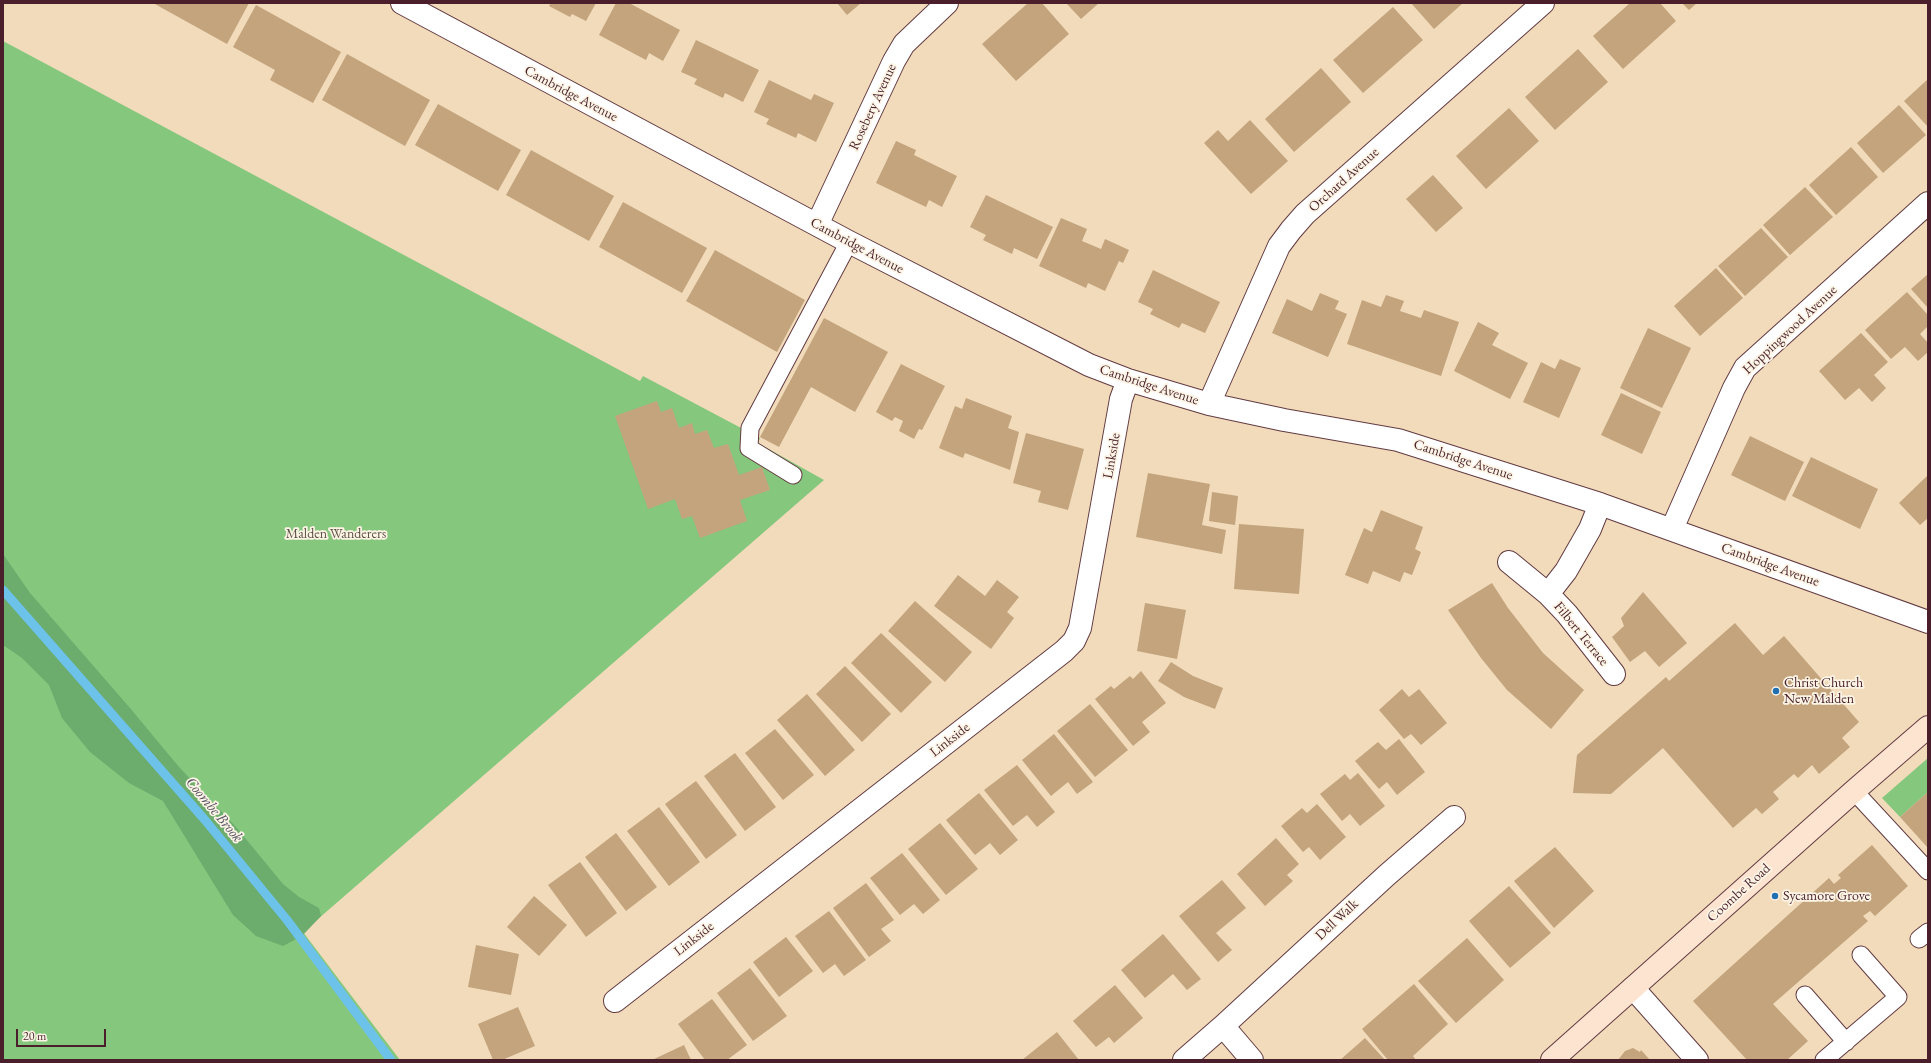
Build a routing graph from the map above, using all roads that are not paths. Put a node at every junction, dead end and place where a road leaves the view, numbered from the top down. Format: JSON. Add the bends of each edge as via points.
{"nodes":[{"id":1,"x":402,"y":3,"type":"edge"},
{"id":2,"x":947,"y":3,"type":"edge"},
{"id":3,"x":1543,"y":3,"type":"edge"},
{"id":4,"x":1928,"y":203,"type":"edge"},
{"id":5,"x":818,"y":225,"type":"junction"},
{"id":6,"x":849,"y":242,"type":"junction"},
{"id":7,"x":1128,"y":380,"type":"junction"},
{"id":8,"x":1209,"y":404,"type":"junction"},
{"id":9,"x":792,"y":475,"type":"dead end"},
{"id":10,"x":1600,"y":504,"type":"junction"},
{"id":11,"x":1672,"y":529,"type":"junction"},
{"id":12,"x":1509,"y":562,"type":"dead end"},
{"id":13,"x":1548,"y":594,"type":"junction"},
{"id":14,"x":1928,"y":622,"type":"edge"},
{"id":15,"x":1614,"y":674,"type":"dead end"},
{"id":16,"x":1928,"y":727,"type":"edge"},
{"id":17,"x":1854,"y":791,"type":"junction"},
{"id":18,"x":1454,"y":817,"type":"dead end"},
{"id":19,"x":1928,"y":871,"type":"edge"},
{"id":20,"x":1861,"y":955,"type":"dead end"},
{"id":21,"x":1633,"y":988,"type":"junction"},
{"id":22,"x":1805,"y":995,"type":"dead end"},
{"id":23,"x":615,"y":1002,"type":"dead end"},
{"id":24,"x":1223,"y":1026,"type":"junction"},
{"id":25,"x":1846,"y":1042,"type":"junction"},
{"id":26,"x":1184,"y":1060,"type":"edge"},
{"id":27,"x":1252,"y":1060,"type":"edge"},
{"id":28,"x":1552,"y":1060,"type":"edge"},
{"id":29,"x":1697,"y":1060,"type":"edge"},
{"id":30,"x":1824,"y":1060,"type":"edge"}],
"edges":[{"from":1,"to":5,"type":"street","name":"Cambridge Avenue"},
{"from":2,"to":5,"type":"street","name":"Rosebery Avenue","via":[[904,44]]},
{"from":3,"to":8,"type":"street","name":"Orchard Avenue","via":[[1305,214],[1291,230],[1279,246]]},
{"from":4,"to":11,"type":"street","name":"Hoppingwood Avenue","via":[[1745,368]]},
{"from":5,"to":6,"type":"street","name":"Cambridge Avenue"},
{"from":6,"to":7,"type":"street","name":"Cambridge Avenue","via":[[1089,365]]},
{"from":6,"to":9,"type":"lane","via":[[750,428],[749,448]]},
{"from":7,"to":8,"type":"street","name":"Cambridge Avenue"},
{"from":7,"to":23,"type":"street","name":"Linkside","via":[[1121,399],[1080,628],[1074,641]]},
{"from":8,"to":10,"type":"street","name":"Cambridge Avenue","via":[[1398,440]]},
{"from":10,"to":11,"type":"street","name":"Cambridge Avenue"},
{"from":10,"to":13,"type":"street","name":"Filbert Terrace","via":[[1590,529]]},
{"from":11,"to":14,"type":"street","name":"Cambridge Avenue"},
{"from":12,"to":13,"type":"street","name":"Filbert Terrace"},
{"from":13,"to":15,"type":"street","name":"Filbert Terrace"},
{"from":16,"to":17,"type":"main road","name":"Coombe Road"},
{"from":17,"to":19,"type":"lane"},
{"from":17,"to":21,"type":"main road","name":"Coombe Road"},
{"from":18,"to":24,"type":"street","name":"Dell Walk","via":[[1386,875]]},
{"from":20,"to":25,"type":"lane","via":[[1898,997]]},
{"from":21,"to":28,"type":"main road","name":"Coombe Road"},
{"from":21,"to":29,"type":"street"},
{"from":22,"to":25,"type":"lane"},
{"from":24,"to":26,"type":"street","name":"Dell Walk"},
{"from":24,"to":27,"type":"street"},
{"from":25,"to":30,"type":"lane"}]}
